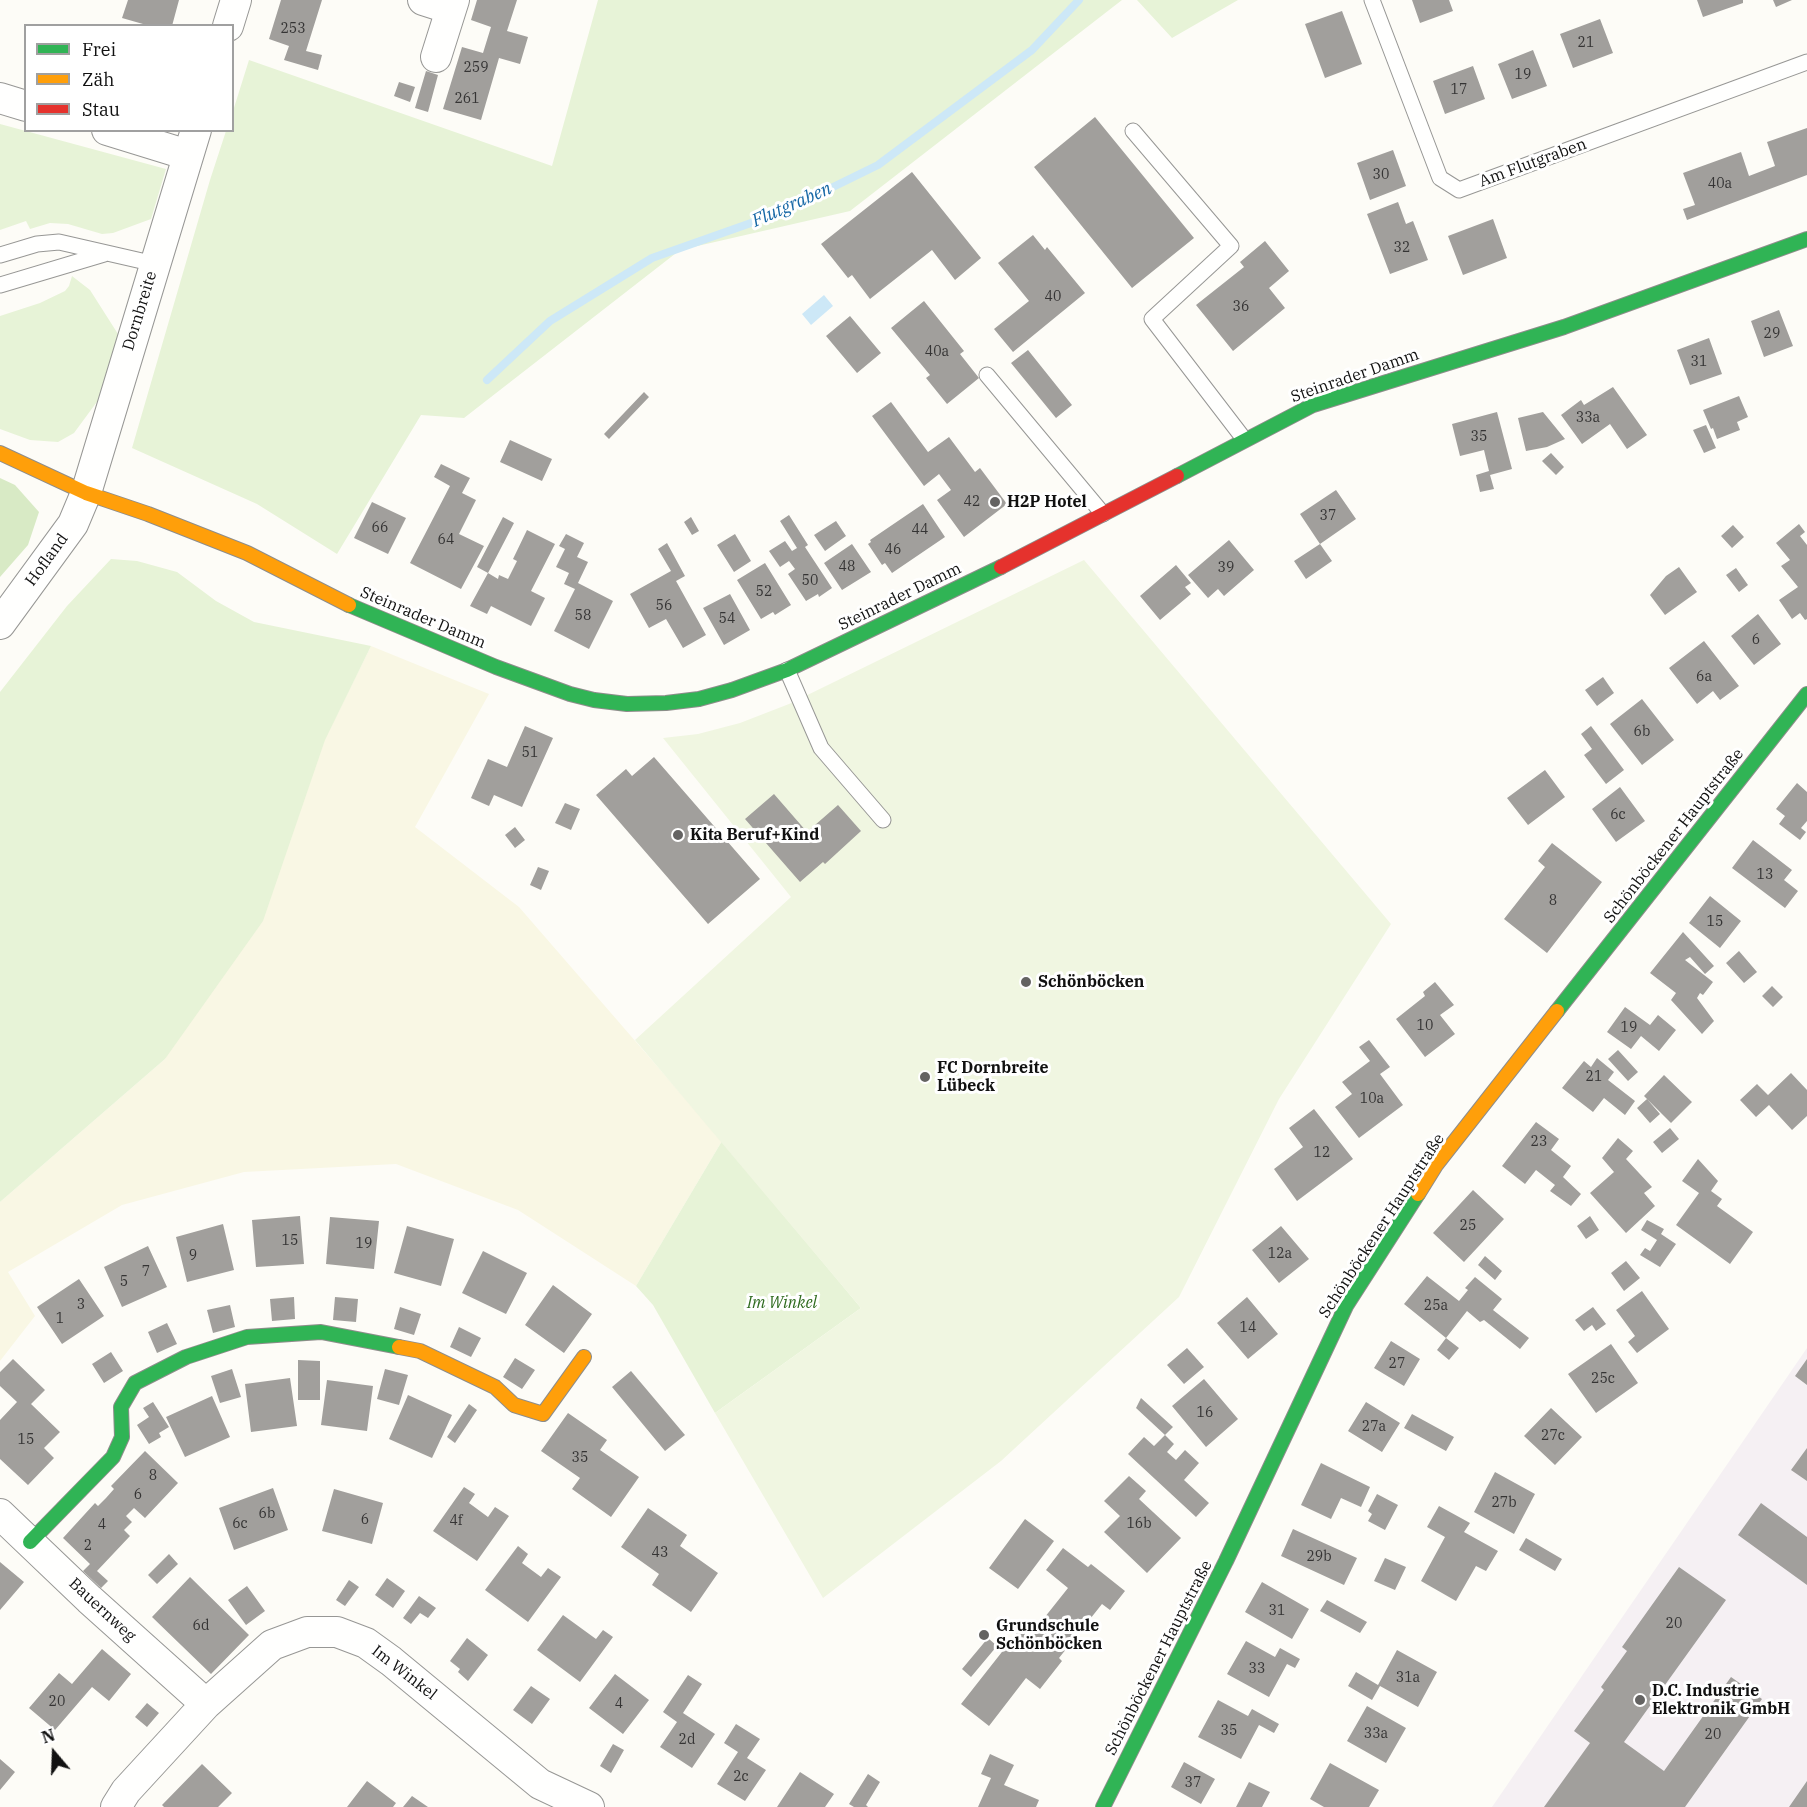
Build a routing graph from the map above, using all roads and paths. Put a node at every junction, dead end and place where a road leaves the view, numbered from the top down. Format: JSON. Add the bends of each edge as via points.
{"nodes":[{"id":1,"x":236,"y":0,"type":"edge"},
{"id":2,"x":423,"y":0,"type":"edge"},
{"id":3,"x":1372,"y":0,"type":"edge"},
{"id":4,"x":452,"y":4,"type":"edge"},
{"id":5,"x":229,"y":24,"type":"edge"},
{"id":6,"x":436,"y":57,"type":"dead end"},
{"id":7,"x":1807,"y":62,"type":"edge"},
{"id":8,"x":0,"y":98,"type":"edge"},
{"id":9,"x":24,"y":105,"type":"edge"},
{"id":10,"x":1133,"y":131,"type":"dead end"},
{"id":11,"x":120,"y":132,"type":"edge"},
{"id":12,"x":192,"y":143,"type":"edge"},
{"id":13,"x":1807,"y":239,"type":"edge"},
{"id":14,"x":107,"y":253,"type":"junction"},
{"id":15,"x":0,"y":255,"type":"edge"},
{"id":16,"x":155,"y":264,"type":"junction"},
{"id":17,"x":0,"y":285,"type":"edge"},
{"id":18,"x":987,"y":375,"type":"dead end"},
{"id":19,"x":1244,"y":439,"type":"junction"},
{"id":20,"x":0,"y":453,"type":"edge"},
{"id":21,"x":86,"y":493,"type":"junction"},
{"id":22,"x":1103,"y":514,"type":"junction"},
{"id":23,"x":0,"y":624,"type":"edge"},
{"id":24,"x":787,"y":670,"type":"junction"},
{"id":25,"x":1807,"y":694,"type":"edge"},
{"id":26,"x":883,"y":820,"type":"dead end"},
{"id":27,"x":584,"y":1357,"type":"dead end"},
{"id":28,"x":0,"y":1514,"type":"edge"},
{"id":29,"x":30,"y":1542,"type":"junction"},
{"id":30,"x":206,"y":1704,"type":"junction"},
{"id":31,"x":116,"y":1807,"type":"edge"},
{"id":32,"x":589,"y":1807,"type":"edge"},
{"id":33,"x":1103,"y":1807,"type":"edge"}],
"edges":[{"from":1,"to":5,"type":"street"},
{"from":2,"to":4,"type":"street"},
{"from":3,"to":7,"type":"lane","name":"Am Flutgraben","via":[[1440,178],[1459,190]]},
{"from":4,"to":6,"type":"street"},
{"from":8,"to":9,"type":"street"},
{"from":10,"to":19,"type":"lane","via":[[1231,246],[1152,318]]},
{"from":11,"to":12,"type":"street"},
{"from":12,"to":16,"type":"street","name":"Dornbreite"},
{"from":13,"to":19,"type":"street","name":"Steinrader Damm","via":[[1564,327],[1313,405]]},
{"from":14,"to":15,"type":"lane","via":[[59,242]]},
{"from":14,"to":16,"type":"lane"},
{"from":14,"to":17,"type":"lane"},
{"from":16,"to":21,"type":"street","name":"Dornbreite"},
{"from":18,"to":22,"type":"lane"},
{"from":19,"to":22,"type":"street","name":"Steinrader Damm"},
{"from":20,"to":21,"type":"street","name":"Steinrader Damm"},
{"from":21,"to":23,"type":"street","name":"Hofland","via":[[74,524]]},
{"from":21,"to":24,"type":"street","name":"Steinrader Damm","via":[[247,554],[349,605],[570,694],[627,704],[666,703],[699,699]]},
{"from":22,"to":24,"type":"street","name":"Steinrader Damm"},
{"from":24,"to":26,"type":"lane","via":[[821,748]]},
{"from":25,"to":33,"type":"street","name":"Schönböckener Hauptstraße","via":[[1436,1165],[1346,1306],[1226,1561]]},
{"from":27,"to":29,"type":"street","via":[[543,1414],[514,1406],[495,1387],[420,1351],[321,1332],[247,1337],[186,1357],[135,1383],[121,1407],[122,1437],[112,1457]]},
{"from":28,"to":29,"type":"street","name":"Bauernweg"},
{"from":29,"to":30,"type":"street","name":"Bauernweg"},
{"from":30,"to":31,"type":"street","name":"Im Winkel"},
{"from":30,"to":32,"type":"street","name":"Im Winkel","via":[[272,1644],[307,1632],[337,1632],[366,1643],[391,1661],[540,1784]]}]}
